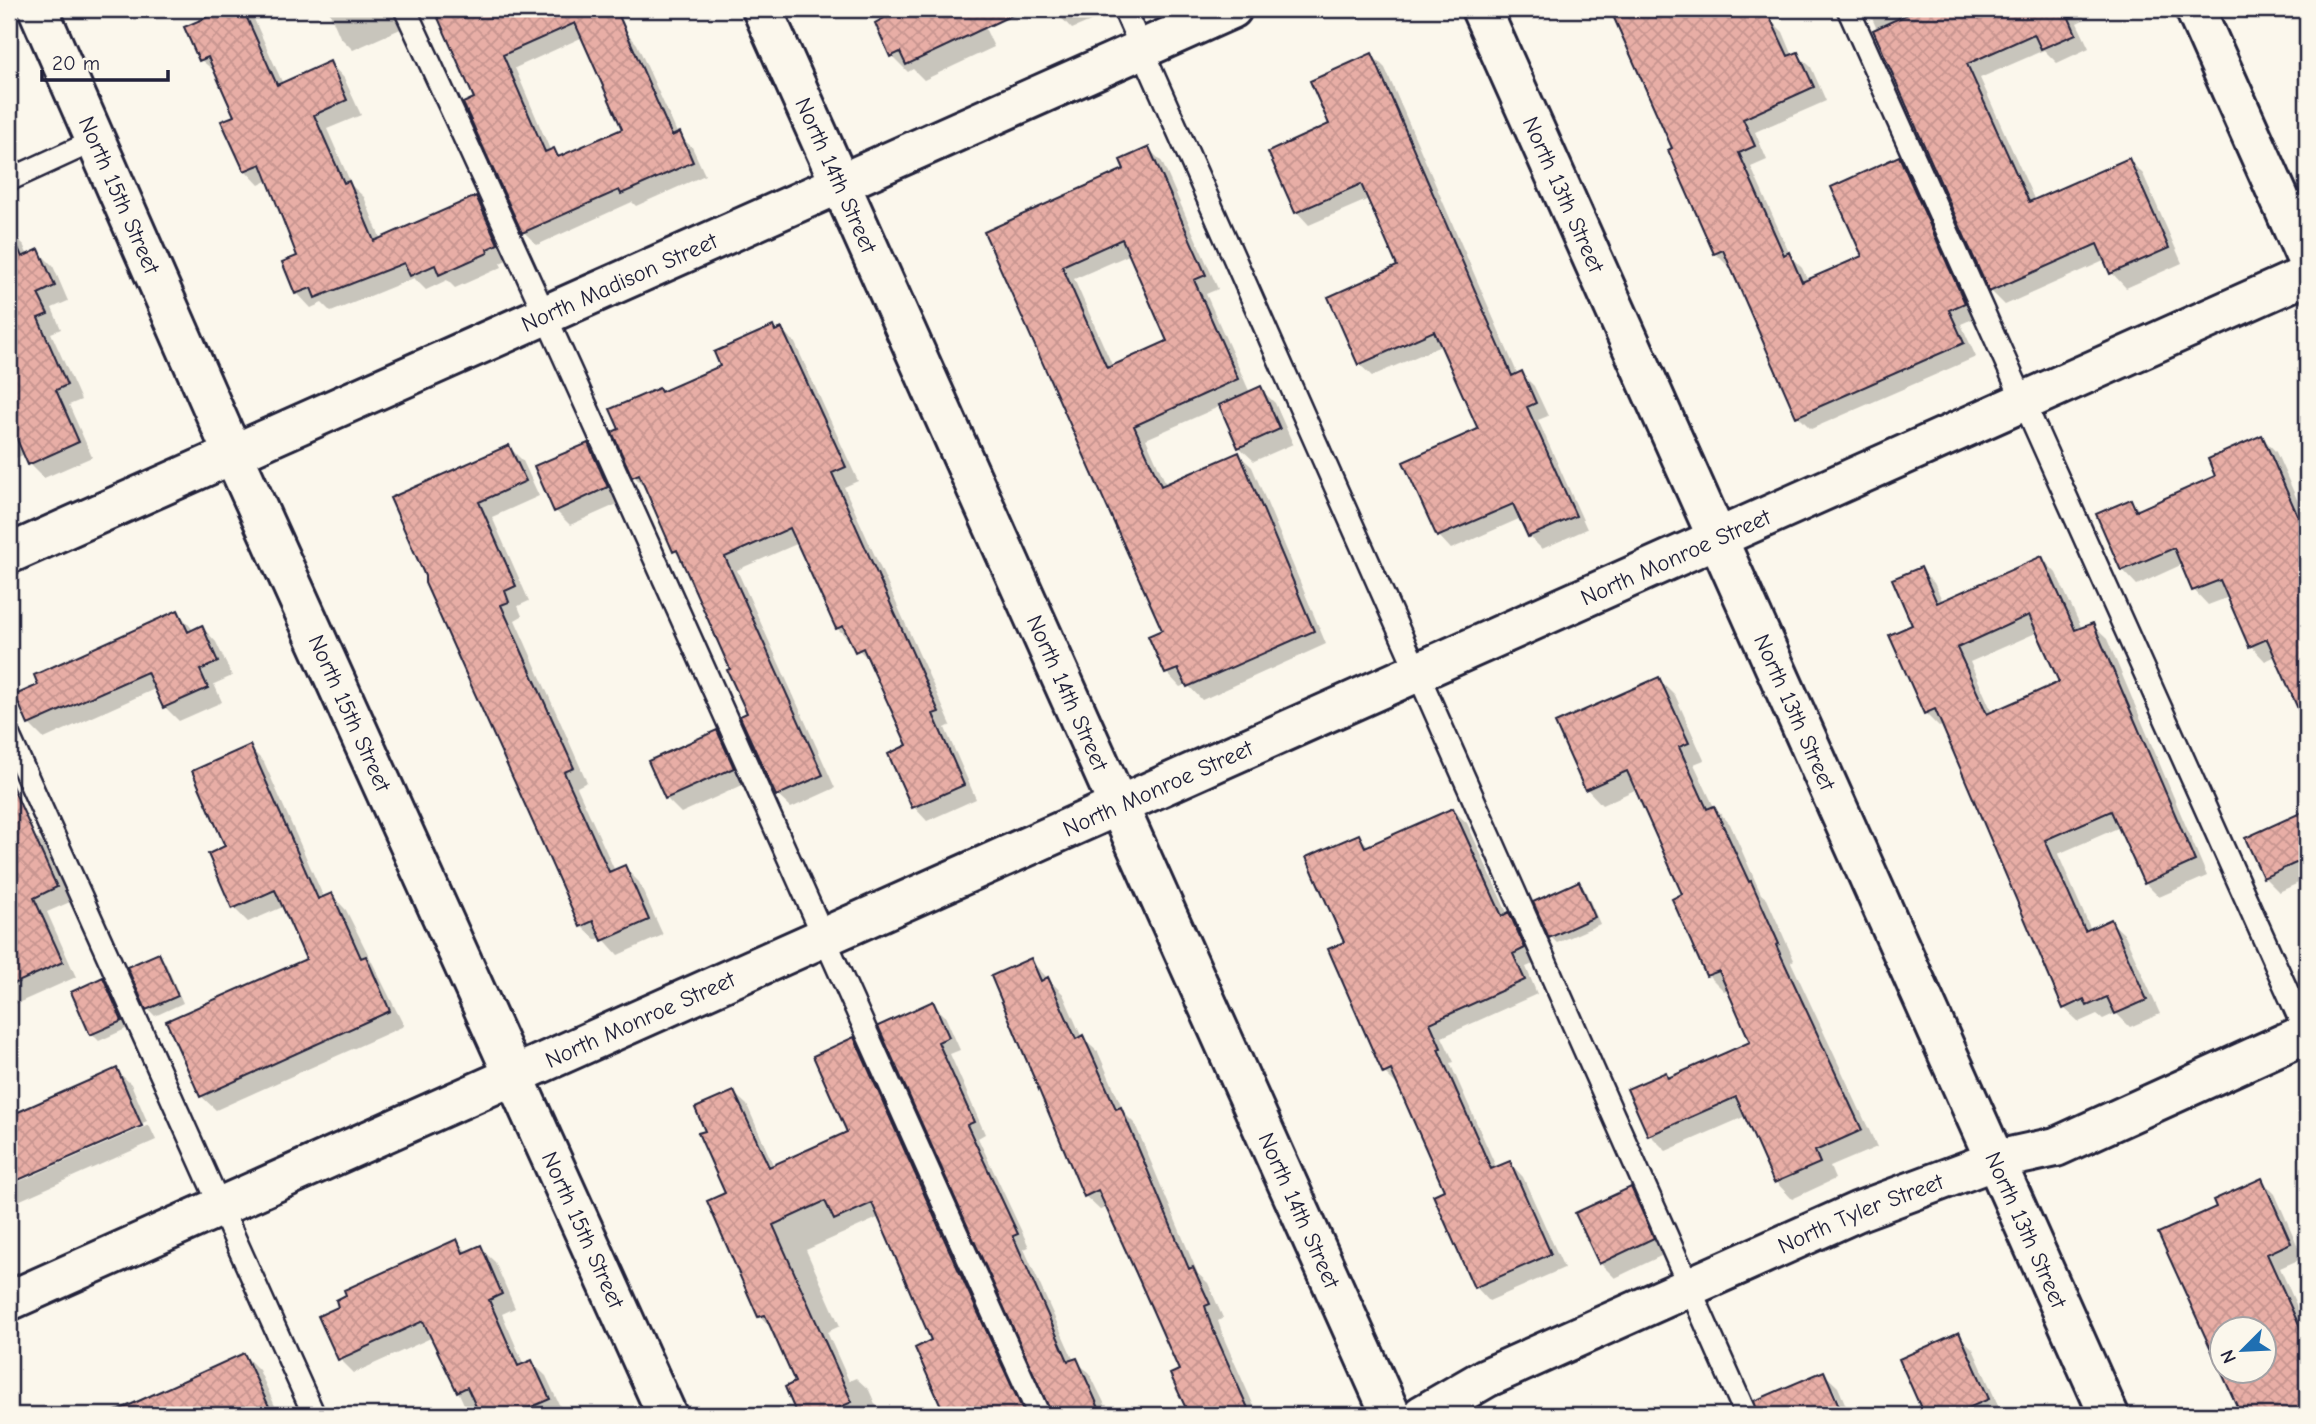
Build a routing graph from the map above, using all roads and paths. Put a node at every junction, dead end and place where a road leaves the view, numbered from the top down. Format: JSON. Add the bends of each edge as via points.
{"nodes":[{"id":1,"x":37,"y":9,"type":"edge"},
{"id":2,"x":405,"y":9,"type":"edge"},
{"id":3,"x":762,"y":9,"type":"edge"},
{"id":4,"x":1124,"y":9,"type":"edge"},
{"id":5,"x":1231,"y":9,"type":"edge"},
{"id":6,"x":1481,"y":9,"type":"edge"},
{"id":7,"x":1848,"y":9,"type":"edge"},
{"id":8,"x":2195,"y":9,"type":"edge"},
{"id":9,"x":1142,"y":49,"type":"junction"},
{"id":10,"x":94,"y":141,"type":"junction"},
{"id":11,"x":9,"y":180,"type":"edge"},
{"id":12,"x":841,"y":183,"type":"junction"},
{"id":13,"x":2307,"y":260,"type":"edge"},
{"id":14,"x":2307,"y":275,"type":"edge"},
{"id":15,"x":547,"y":314,"type":"junction"},
{"id":16,"x":2024,"y":401,"type":"junction"},
{"id":17,"x":233,"y":454,"type":"junction"},
{"id":18,"x":1718,"y":538,"type":"junction"},
{"id":19,"x":9,"y":554,"type":"edge"},
{"id":20,"x":1418,"y":670,"type":"junction"},
{"id":21,"x":9,"y":736,"type":"edge"},
{"id":22,"x":1119,"y":806,"type":"junction"},
{"id":23,"x":821,"y":938,"type":"junction"},
{"id":24,"x":2306,"y":1033,"type":"edge"},
{"id":25,"x":512,"y":1074,"type":"junction"},
{"id":26,"x":1996,"y":1160,"type":"junction"},
{"id":27,"x":220,"y":1206,"type":"junction"},
{"id":28,"x":1688,"y":1287,"type":"junction"},
{"id":29,"x":9,"y":1301,"type":"edge"},
{"id":30,"x":314,"y":1415,"type":"edge"},
{"id":31,"x":667,"y":1415,"type":"edge"},
{"id":32,"x":1039,"y":1415,"type":"edge"},
{"id":33,"x":1391,"y":1415,"type":"edge"},
{"id":34,"x":1422,"y":1415,"type":"edge"},
{"id":35,"x":1746,"y":1415,"type":"edge"},
{"id":36,"x":2109,"y":1415,"type":"edge"}],
"edges":[{"from":1,"to":10,"type":"street","name":"North 15th Street"},
{"from":2,"to":15,"type":"lane"},
{"from":3,"to":12,"type":"street","name":"North 14th Street"},
{"from":4,"to":9,"type":"lane"},
{"from":5,"to":9,"type":"street","name":"North Madison Street"},
{"from":6,"to":18,"type":"street","name":"North 13th Street"},
{"from":7,"to":16,"type":"lane"},
{"from":8,"to":13,"type":"street"},
{"from":9,"to":12,"type":"street","name":"North Madison Street"},
{"from":9,"to":20,"type":"lane"},
{"from":10,"to":11,"type":"lane"},
{"from":10,"to":17,"type":"street","name":"North 15th Street"},
{"from":12,"to":15,"type":"street","name":"North Madison Street"},
{"from":12,"to":22,"type":"street","name":"North 14th Street"},
{"from":14,"to":16,"type":"street","name":"North Monroe Street"},
{"from":15,"to":17,"type":"street","name":"North Madison Street"},
{"from":15,"to":23,"type":"lane"},
{"from":16,"to":18,"type":"street","name":"North Monroe Street"},
{"from":16,"to":24,"type":"lane"},
{"from":17,"to":19,"type":"street","name":"North Madison Street"},
{"from":17,"to":25,"type":"street","name":"North 15th Street"},
{"from":18,"to":20,"type":"street","name":"North Monroe Street"},
{"from":18,"to":26,"type":"street","name":"North 13th Street"},
{"from":20,"to":22,"type":"street","name":"North Monroe Street"},
{"from":20,"to":28,"type":"lane"},
{"from":21,"to":27,"type":"lane"},
{"from":22,"to":23,"type":"street","name":"North Monroe Street"},
{"from":22,"to":33,"type":"street","name":"North 14th Street"},
{"from":23,"to":25,"type":"street","name":"North Monroe Street"},
{"from":23,"to":32,"type":"lane"},
{"from":24,"to":26,"type":"street","name":"North Tyler Street","via":[[2056,1147]]},
{"from":25,"to":27,"type":"street","name":"North Monroe Street"},
{"from":25,"to":31,"type":"street","name":"North 15th Street"},
{"from":26,"to":28,"type":"street","name":"North Tyler Street","via":[[1859,1210]]},
{"from":26,"to":36,"type":"street","name":"North 13th Street"},
{"from":27,"to":29,"type":"street","name":"North Monroe Street"},
{"from":27,"to":30,"type":"lane"},
{"from":28,"to":34,"type":"street","name":"North Tyler Street","via":[[1486,1378]]},
{"from":28,"to":35,"type":"lane"}]}
